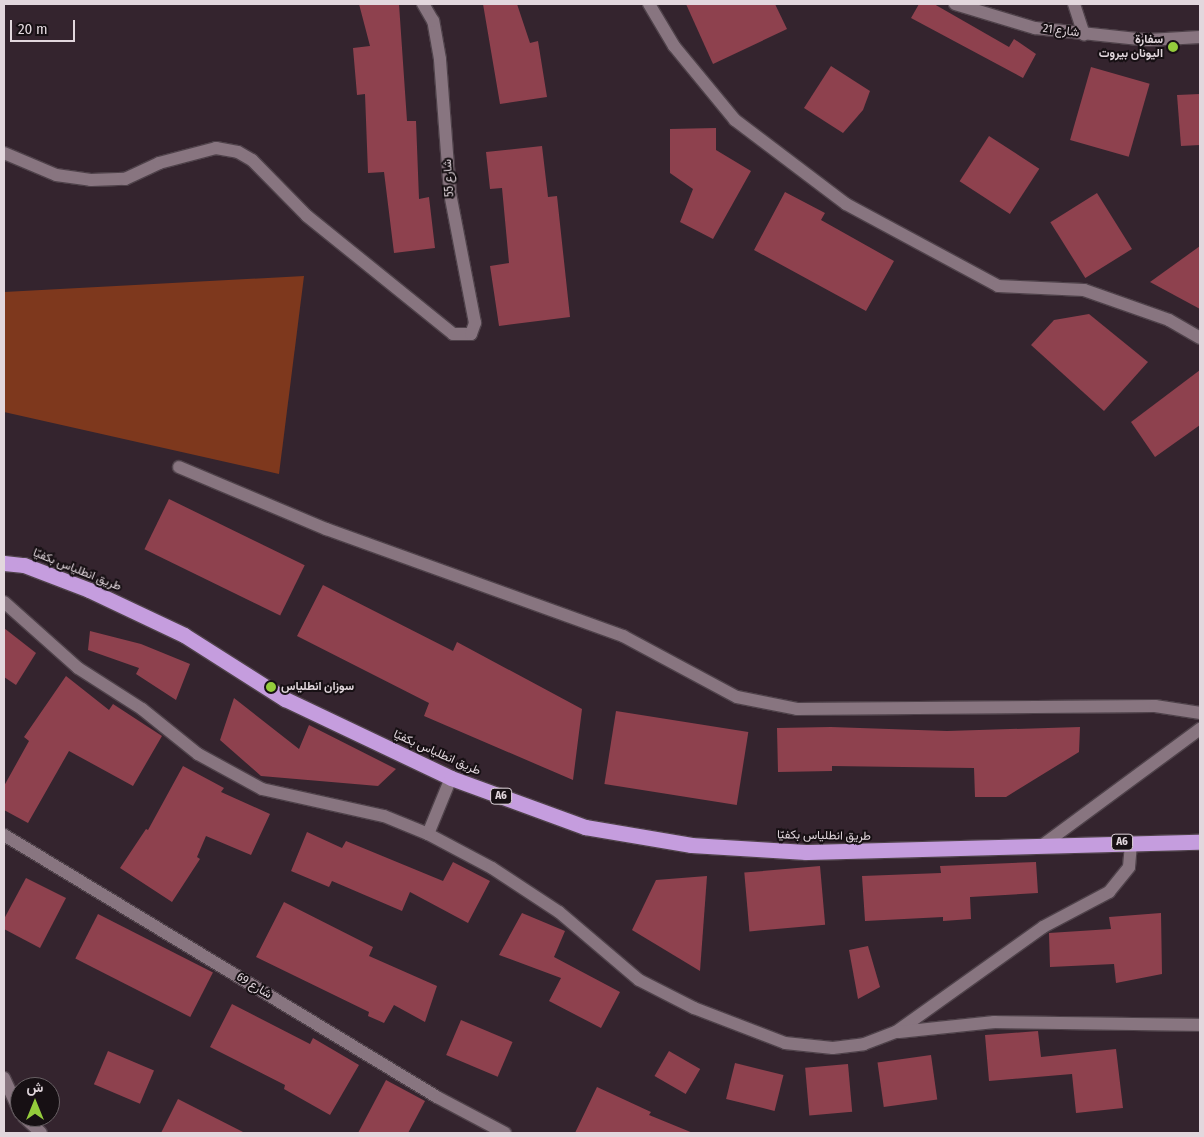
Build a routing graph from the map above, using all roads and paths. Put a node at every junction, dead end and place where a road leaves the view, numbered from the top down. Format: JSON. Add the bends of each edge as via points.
{"nodes":[{"id":1,"x":424,"y":4,"type":"edge"},
{"id":2,"x":649,"y":4,"type":"edge"},
{"id":3,"x":955,"y":4,"type":"edge"},
{"id":4,"x":1074,"y":4,"type":"edge"},
{"id":5,"x":1084,"y":34,"type":"junction"},
{"id":6,"x":1200,"y":37,"type":"edge"},
{"id":7,"x":4,"y":153,"type":"edge"},
{"id":8,"x":1200,"y":338,"type":"edge"},
{"id":9,"x":179,"y":467,"type":"dead end"},
{"id":10,"x":4,"y":562,"type":"edge"},
{"id":11,"x":4,"y":602,"type":"edge"},
{"id":12,"x":1200,"y":713,"type":"edge"},
{"id":13,"x":1200,"y":729,"type":"edge"},
{"id":14,"x":451,"y":778,"type":"junction"},
{"id":15,"x":4,"y":834,"type":"edge"},
{"id":16,"x":428,"y":834,"type":"junction"},
{"id":17,"x":1131,"y":842,"type":"junction"},
{"id":18,"x":1200,"y":842,"type":"edge"},
{"id":19,"x":1044,"y":844,"type":"junction"},
{"id":20,"x":1200,"y":1025,"type":"edge"},
{"id":21,"x":896,"y":1032,"type":"junction"},
{"id":22,"x":4,"y":1078,"type":"edge"},
{"id":23,"x":10,"y":1091,"type":"edge"},
{"id":24,"x":506,"y":1133,"type":"edge"}],
"edges":[{"from":1,"to":7,"type":"street","name":"شارع 55","via":[[433,21],[440,59],[450,193],[475,323],[471,334],[453,334],[307,216],[252,160],[238,152],[208,150],[159,163],[125,179],[91,180],[56,175]]},
{"from":2,"to":8,"type":"street","via":[[674,46],[735,120],[846,204],[998,286],[1084,290],[1169,320]]},
{"from":3,"to":5,"type":"street","name":"شارع 21","via":[[1034,28]]},
{"from":4,"to":5,"type":"street"},
{"from":5,"to":6,"type":"street","name":"شارع 21","via":[[1148,40]]},
{"from":9,"to":12,"type":"street","via":[[326,529],[623,636],[737,697],[797,709],[1155,706]]},
{"from":10,"to":14,"type":"highway","name":"طريق انطلياس بكفيّا","number":"A6","via":[[24,565],[89,590],[184,634],[285,699]]},
{"from":11,"to":16,"type":"street","via":[[78,668],[142,709],[198,754],[262,789],[384,816]]},
{"from":13,"to":19,"type":"street"},
{"from":14,"to":16,"type":"street"},
{"from":14,"to":19,"type":"highway","name":"طريق انطلياس بكفيّا","number":"A6","via":[[586,826],[691,845],[864,852]]},
{"from":15,"to":24,"type":"street","name":"شارع 69","via":[[437,1097]]},
{"from":16,"to":21,"type":"street","via":[[492,868],[559,912],[639,980],[694,1008],[784,1043],[833,1048],[864,1044]]},
{"from":17,"to":18,"type":"highway","number":"A6"},
{"from":17,"to":19,"type":"highway","number":"A6"},
{"from":17,"to":21,"type":"street","via":[[1129,867],[1109,892],[1043,926]]},
{"from":20,"to":21,"type":"street","via":[[994,1022]]},
{"from":22,"to":23,"type":"street"}]}
